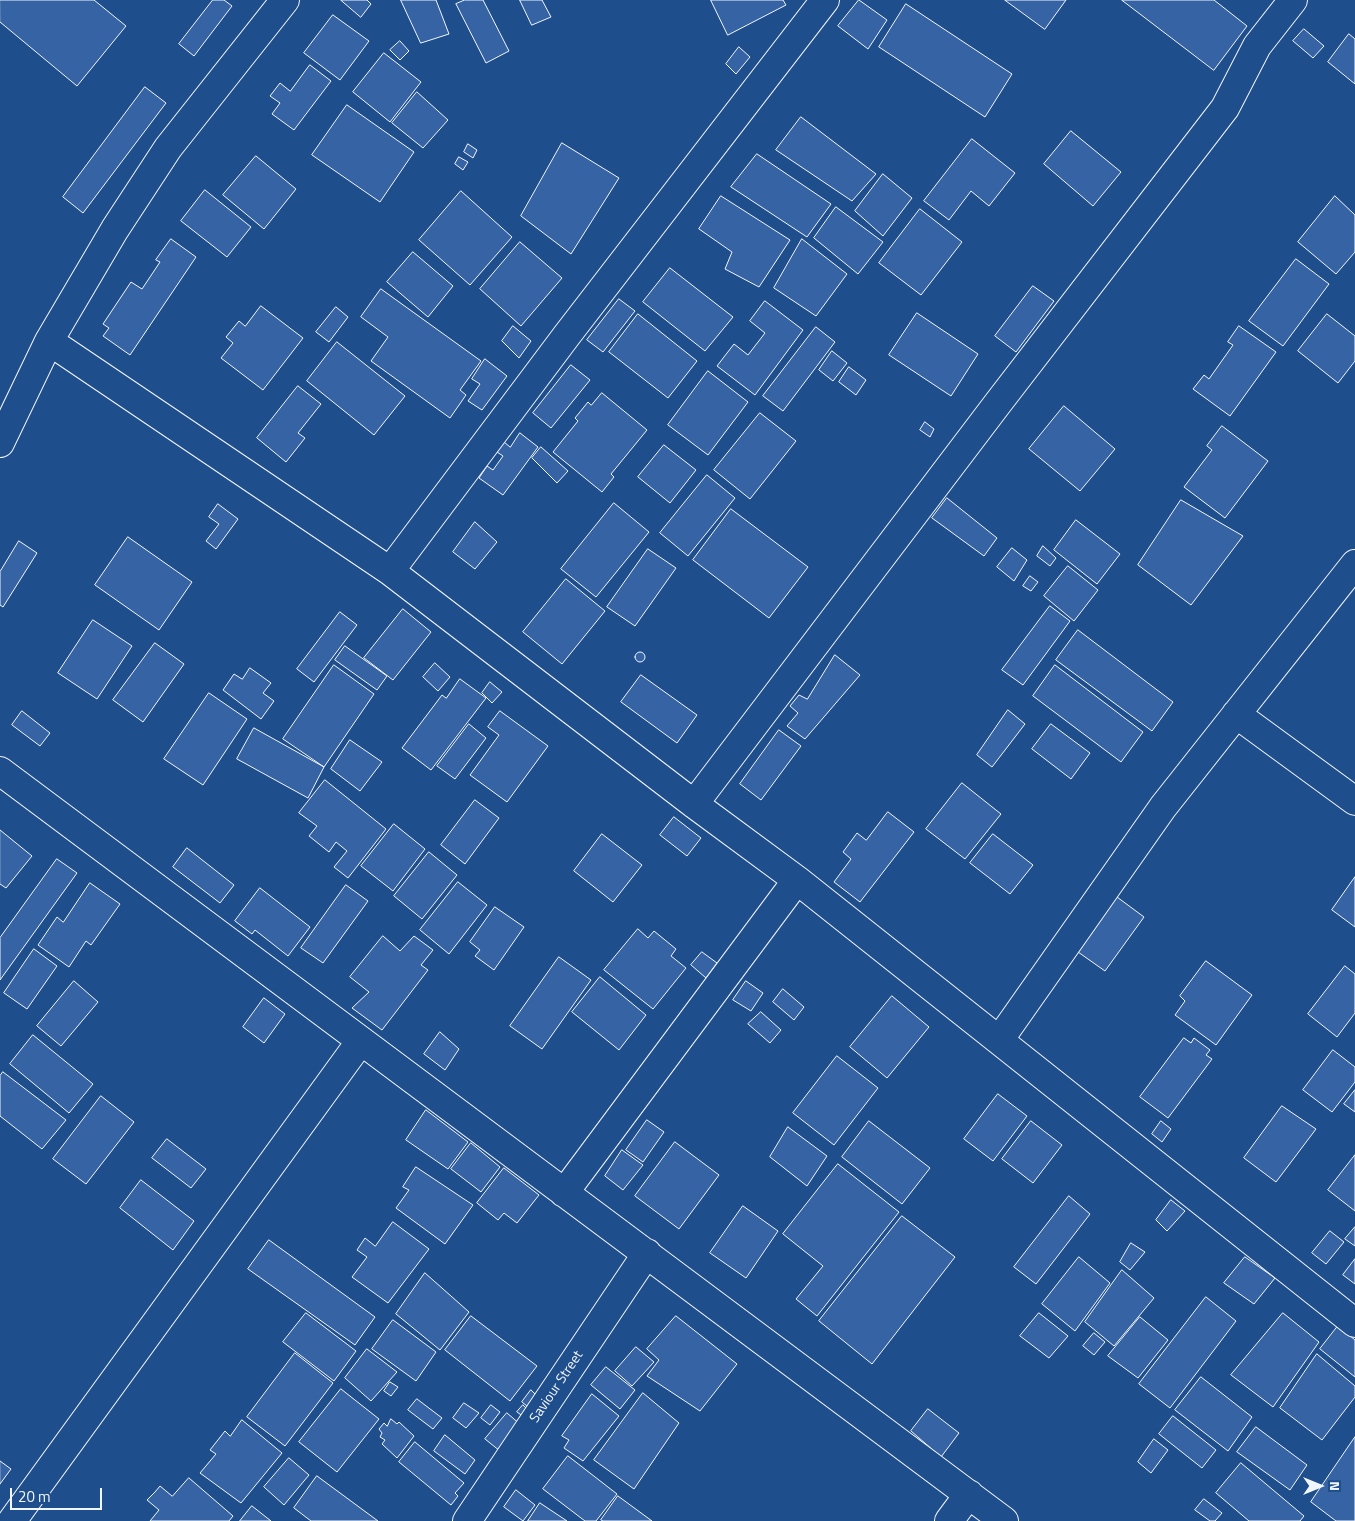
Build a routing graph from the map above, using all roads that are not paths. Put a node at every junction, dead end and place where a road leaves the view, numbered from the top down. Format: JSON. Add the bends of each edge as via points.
{"nodes":[{"id":1,"x":285,"y":0,"type":"edge"},
{"id":2,"x":825,"y":0,"type":"edge"},
{"id":3,"x":1293,"y":0,"type":"edge"},
{"id":4,"x":49,"y":340,"type":"junction"},
{"id":5,"x":0,"y":442,"type":"edge"},
{"id":6,"x":1355,"y":564,"type":"edge"},
{"id":7,"x":390,"y":571,"type":"junction"},
{"id":8,"x":1236,"y":714,"type":"junction"},
{"id":9,"x":0,"y":771,"type":"edge"},
{"id":10,"x":1355,"y":801,"type":"edge"},
{"id":11,"x":694,"y":804,"type":"junction"},
{"id":12,"x":797,"y":880,"type":"junction"},
{"id":13,"x":1000,"y":1039,"type":"junction"},
{"id":14,"x":360,"y":1042,"type":"junction"},
{"id":15,"x":564,"y":1193,"type":"junction"},
{"id":16,"x":647,"y":1253,"type":"junction"},
{"id":17,"x":1355,"y":1323,"type":"edge"},
{"id":18,"x":969,"y":1494,"type":"junction"},
{"id":19,"x":12,"y":1521,"type":"edge"},
{"id":20,"x":467,"y":1521,"type":"edge"},
{"id":21,"x":949,"y":1521,"type":"edge"},
{"id":22,"x":1004,"y":1521,"type":"edge"}],
"edges":[{"from":1,"to":4,"type":"street","via":[[168,148]]},
{"from":2,"to":7,"type":"street","via":[[566,335]]},
{"from":3,"to":11,"type":"street","via":[[1256,46],[1225,108]]},
{"from":4,"to":5,"type":"street"},
{"from":4,"to":7,"type":"street"},
{"from":6,"to":8,"type":"street"},
{"from":7,"to":11,"type":"street"},
{"from":8,"to":10,"type":"street"},
{"from":8,"to":13,"type":"street","via":[[1163,808]]},
{"from":9,"to":14,"type":"street"},
{"from":11,"to":12,"type":"street"},
{"from":12,"to":13,"type":"street"},
{"from":12,"to":15,"type":"street"},
{"from":13,"to":17,"type":"street"},
{"from":14,"to":15,"type":"street"},
{"from":14,"to":19,"type":"street"},
{"from":15,"to":16,"type":"street"},
{"from":16,"to":18,"type":"street"},
{"from":16,"to":20,"type":"street","name":"Saviour Street"},
{"from":18,"to":21,"type":"street"},
{"from":18,"to":22,"type":"street"}]}
